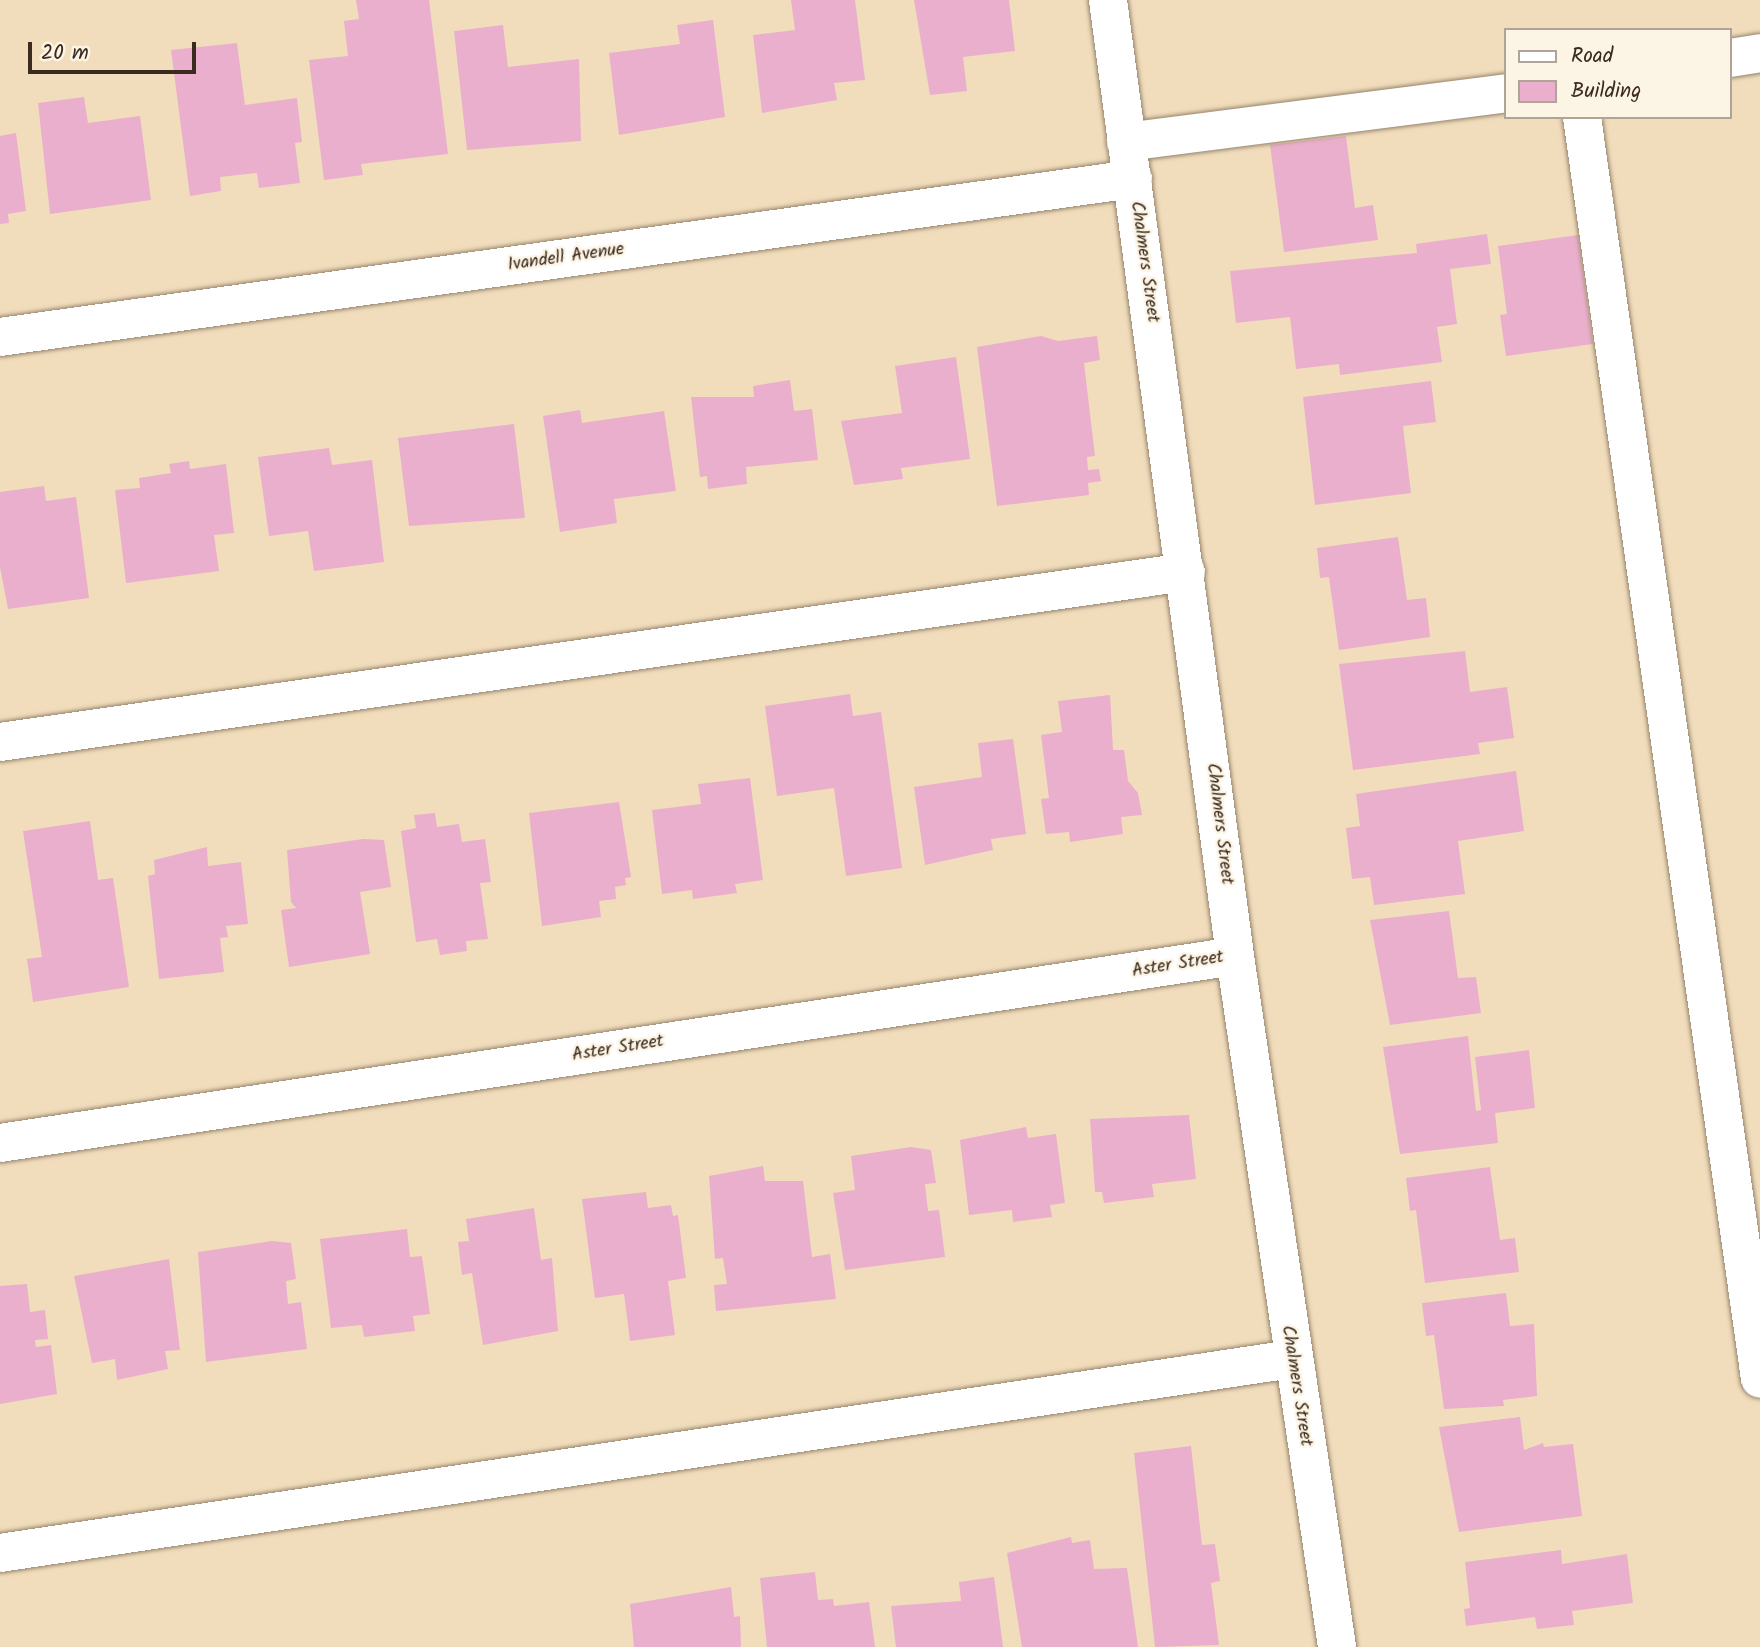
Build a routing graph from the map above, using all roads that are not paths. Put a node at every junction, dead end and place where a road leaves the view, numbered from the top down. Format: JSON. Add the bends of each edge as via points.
{"nodes":[{"id":1,"x":1108,"y":0,"type":"edge"},
{"id":2,"x":1760,"y":54,"type":"edge"},
{"id":3,"x":1732,"y":58,"type":"edge"},
{"id":4,"x":1504,"y":93,"type":"edge"},
{"id":5,"x":1582,"y":119,"type":"edge"},
{"id":6,"x":1126,"y":142,"type":"junction"},
{"id":7,"x":1133,"y":179,"type":"junction"},
{"id":8,"x":0,"y":337,"type":"edge"},
{"id":9,"x":1186,"y":572,"type":"junction"},
{"id":10,"x":0,"y":743,"type":"edge"},
{"id":11,"x":1236,"y":956,"type":"junction"},
{"id":12,"x":0,"y":1143,"type":"edge"},
{"id":13,"x":1292,"y":1359,"type":"junction"},
{"id":14,"x":1760,"y":1378,"type":"edge"},
{"id":15,"x":0,"y":1553,"type":"edge"},
{"id":16,"x":1336,"y":1647,"type":"edge"}],
"edges":[{"from":1,"to":6,"type":"street","name":"Chalmers Street"},
{"from":2,"to":3,"type":"street"},
{"from":4,"to":6,"type":"street"},
{"from":5,"to":14,"type":"street"},
{"from":6,"to":7,"type":"street","name":"Chalmers Street"},
{"from":7,"to":8,"type":"street","name":"Ivandell Avenue"},
{"from":7,"to":9,"type":"street","name":"Chalmers Street"},
{"from":9,"to":10,"type":"street"},
{"from":9,"to":11,"type":"street","name":"Chalmers Street"},
{"from":11,"to":12,"type":"street","name":"Aster Street"},
{"from":11,"to":13,"type":"street","name":"Chalmers Street"},
{"from":13,"to":15,"type":"street"},
{"from":13,"to":16,"type":"street","name":"Chalmers Street"}]}
